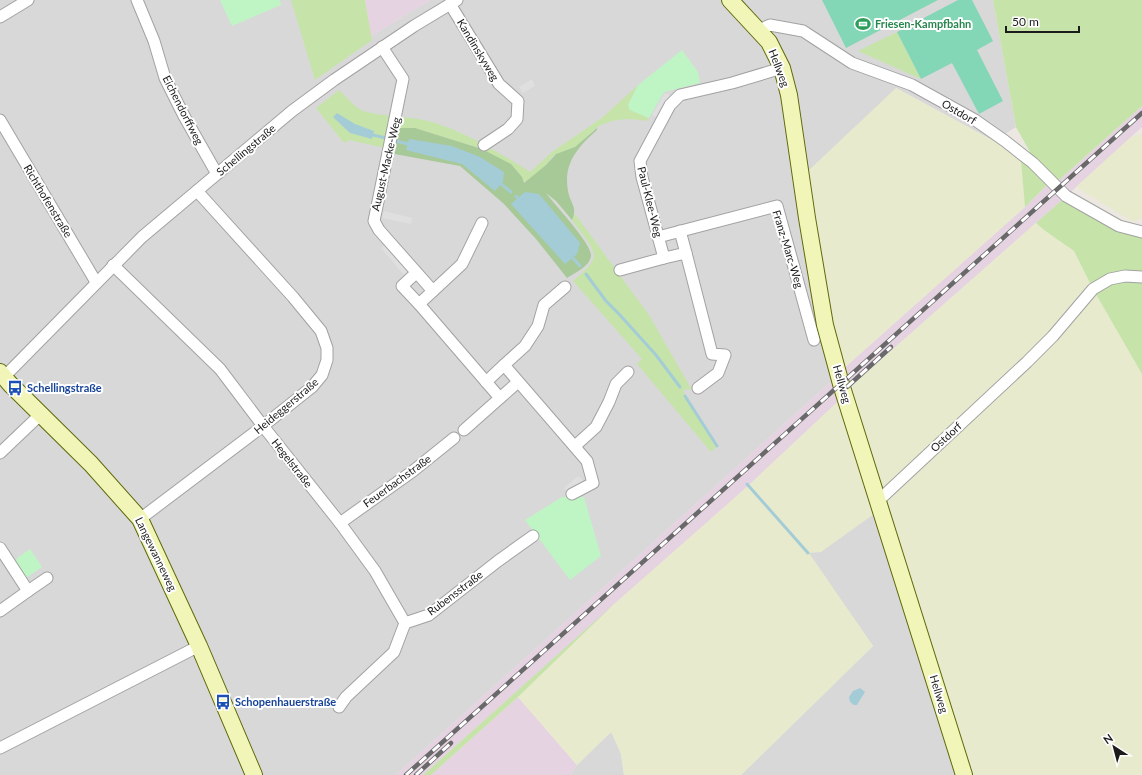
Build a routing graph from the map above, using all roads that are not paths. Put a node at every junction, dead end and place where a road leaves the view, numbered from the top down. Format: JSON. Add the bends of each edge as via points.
{"nodes":[{"id":1,"x":28,"y":0,"type":"edge"},
{"id":2,"x":137,"y":0,"type":"edge"},
{"id":3,"x":730,"y":0,"type":"edge"},
{"id":4,"x":454,"y":2,"type":"edge"},
{"id":5,"x":0,"y":18,"type":"edge"},
{"id":6,"x":759,"y":30,"type":"junction"},
{"id":7,"x":382,"y":47,"type":"junction"},
{"id":8,"x":782,"y":68,"type":"junction"},
{"id":9,"x":0,"y":120,"type":"edge"},
{"id":10,"x":484,"y":145,"type":"dead end"},
{"id":11,"x":217,"y":174,"type":"junction"},
{"id":12,"x":197,"y":191,"type":"junction"},
{"id":13,"x":482,"y":223,"type":"dead end"},
{"id":14,"x":680,"y":231,"type":"junction"},
{"id":15,"x":1142,"y":232,"type":"edge"},
{"id":16,"x":658,"y":237,"type":"junction"},
{"id":17,"x":686,"y":253,"type":"junction"},
{"id":18,"x":664,"y":258,"type":"junction"},
{"id":19,"x":113,"y":265,"type":"junction"},
{"id":20,"x":620,"y":270,"type":"dead end"},
{"id":21,"x":416,"y":273,"type":"junction"},
{"id":22,"x":1142,"y":277,"type":"edge"},
{"id":23,"x":96,"y":282,"type":"junction"},
{"id":24,"x":565,"y":287,"type":"dead end"},
{"id":25,"x":433,"y":291,"type":"junction"},
{"id":26,"x":418,"y":304,"type":"junction"},
{"id":27,"x":814,"y":340,"type":"dead end"},
{"id":28,"x":504,"y":365,"type":"junction"},
{"id":29,"x":628,"y":372,"type":"dead end"},
{"id":30,"x":2,"y":374,"type":"edge"},
{"id":31,"x":486,"y":382,"type":"junction"},
{"id":32,"x":518,"y":382,"type":"junction"},
{"id":33,"x":698,"y":388,"type":"dead end"},
{"id":34,"x":500,"y":398,"type":"junction"},
{"id":35,"x":41,"y":414,"type":"junction"},
{"id":36,"x":263,"y":426,"type":"junction"},
{"id":37,"x":464,"y":430,"type":"dead end"},
{"id":38,"x":454,"y":438,"type":"dead end"},
{"id":39,"x":575,"y":446,"type":"junction"},
{"id":40,"x":0,"y":453,"type":"edge"},
{"id":41,"x":572,"y":494,"type":"dead end"},
{"id":42,"x":878,"y":501,"type":"junction"},
{"id":43,"x":140,"y":519,"type":"junction"},
{"id":44,"x":340,"y":523,"type":"junction"},
{"id":45,"x":533,"y":536,"type":"dead end"},
{"id":46,"x":0,"y":548,"type":"edge"},
{"id":47,"x":47,"y":578,"type":"dead end"},
{"id":48,"x":28,"y":591,"type":"junction"},
{"id":49,"x":0,"y":611,"type":"edge"},
{"id":50,"x":405,"y":623,"type":"junction"},
{"id":51,"x":199,"y":646,"type":"junction"},
{"id":52,"x":339,"y":707,"type":"dead end"},
{"id":53,"x":0,"y":748,"type":"edge"},
{"id":54,"x":254,"y":775,"type":"edge"},
{"id":55,"x":964,"y":775,"type":"edge"}],
"edges":[{"from":1,"to":5,"type":"street"},
{"from":2,"to":11,"type":"street","name":"Eichendorffweg","via":[[154,41],[165,78]]},
{"from":3,"to":6,"type":"street","name":"Hellweg"},
{"from":4,"to":7,"type":"street","name":"Schellingstraße"},
{"from":4,"to":10,"type":"street","name":"Kandinskyweg","via":[[499,84],[518,101],[518,119]]},
{"from":6,"to":8,"type":"street","name":"Hellweg","via":[[769,42]]},
{"from":6,"to":15,"type":"street","name":"Ostdorf","via":[[770,25],[803,31],[852,63],[912,85],[975,120],[1005,141],[1033,163],[1066,196],[1119,226]]},
{"from":7,"to":11,"type":"street","name":"Schellingstraße","via":[[316,93]]},
{"from":7,"to":21,"type":"street","name":"August-Macke-Weg","via":[[403,79],[374,221]]},
{"from":8,"to":16,"type":"street","name":"Paul-Klee-Weg","via":[[680,95],[670,104],[640,161]]},
{"from":8,"to":42,"type":"street","name":"Hellweg","via":[[789,95],[825,325]]},
{"from":9,"to":23,"type":"street","name":"Richthofenstraße"},
{"from":11,"to":12,"type":"street","name":"Schellingstraße"},
{"from":12,"to":19,"type":"street","name":"Schellingstraße"},
{"from":12,"to":36,"type":"street","name":"Heideggerstraße","via":[[294,297],[322,331],[326,342],[327,360],[317,382]]},
{"from":13,"to":25,"type":"street","via":[[462,264]]},
{"from":14,"to":16,"type":"street","name":"Franz-Marc-Weg"},
{"from":14,"to":17,"type":"street","name":"Paul-Klee-Weg"},
{"from":14,"to":27,"type":"street","name":"Franz-Marc-Weg","via":[[777,206]]},
{"from":16,"to":18,"type":"street","name":"Paul-Klee-Weg"},
{"from":17,"to":18,"type":"street"},
{"from":17,"to":33,"type":"street","name":"Paul-Klee-Weg","via":[[712,354],[725,355],[718,373]]},
{"from":18,"to":20,"type":"street"},
{"from":19,"to":23,"type":"street","name":"Schellingstraße"},
{"from":19,"to":36,"type":"street","name":"Hegelstraße","via":[[220,369]]},
{"from":21,"to":25,"type":"street","name":"August-Macke-Weg"},
{"from":21,"to":26,"type":"street","via":[[402,286]]},
{"from":22,"to":42,"type":"street","name":"Ostdorf","via":[[1125,276],[1110,279],[1093,289],[1027,362]]},
{"from":23,"to":30,"type":"street","name":"Schellingstraße"},
{"from":24,"to":28,"type":"street","via":[[544,305],[538,326],[525,346]]},
{"from":25,"to":26,"type":"street"},
{"from":26,"to":31,"type":"street"},
{"from":28,"to":31,"type":"street"},
{"from":28,"to":32,"type":"street"},
{"from":29,"to":39,"type":"street","via":[[616,384],[596,427]]},
{"from":30,"to":35,"type":"street","name":"Langewanneweg"},
{"from":31,"to":34,"type":"street"},
{"from":32,"to":34,"type":"street"},
{"from":32,"to":39,"type":"street"},
{"from":34,"to":37,"type":"street"},
{"from":35,"to":40,"type":"street"},
{"from":35,"to":43,"type":"street","name":"Langewanneweg","via":[[91,464]]},
{"from":36,"to":43,"type":"street","name":"Heideggerstraße"},
{"from":36,"to":44,"type":"street","name":"Hegelstraße"},
{"from":38,"to":44,"type":"street","name":"Feuerbachstraße"},
{"from":39,"to":41,"type":"street","via":[[587,461],[593,483]]},
{"from":42,"to":55,"type":"street","name":"Hellweg"},
{"from":43,"to":51,"type":"street","name":"Langewanneweg"},
{"from":44,"to":50,"type":"street","name":"Hegelstraße","via":[[375,570]]},
{"from":45,"to":50,"type":"street","name":"Rubensstraße","via":[[429,615]]},
{"from":46,"to":48,"type":"street"},
{"from":47,"to":48,"type":"street"},
{"from":48,"to":49,"type":"street"},
{"from":50,"to":52,"type":"street","via":[[394,652],[346,697]]},
{"from":51,"to":53,"type":"street"},
{"from":51,"to":54,"type":"street","name":"Langewanneweg"}]}
